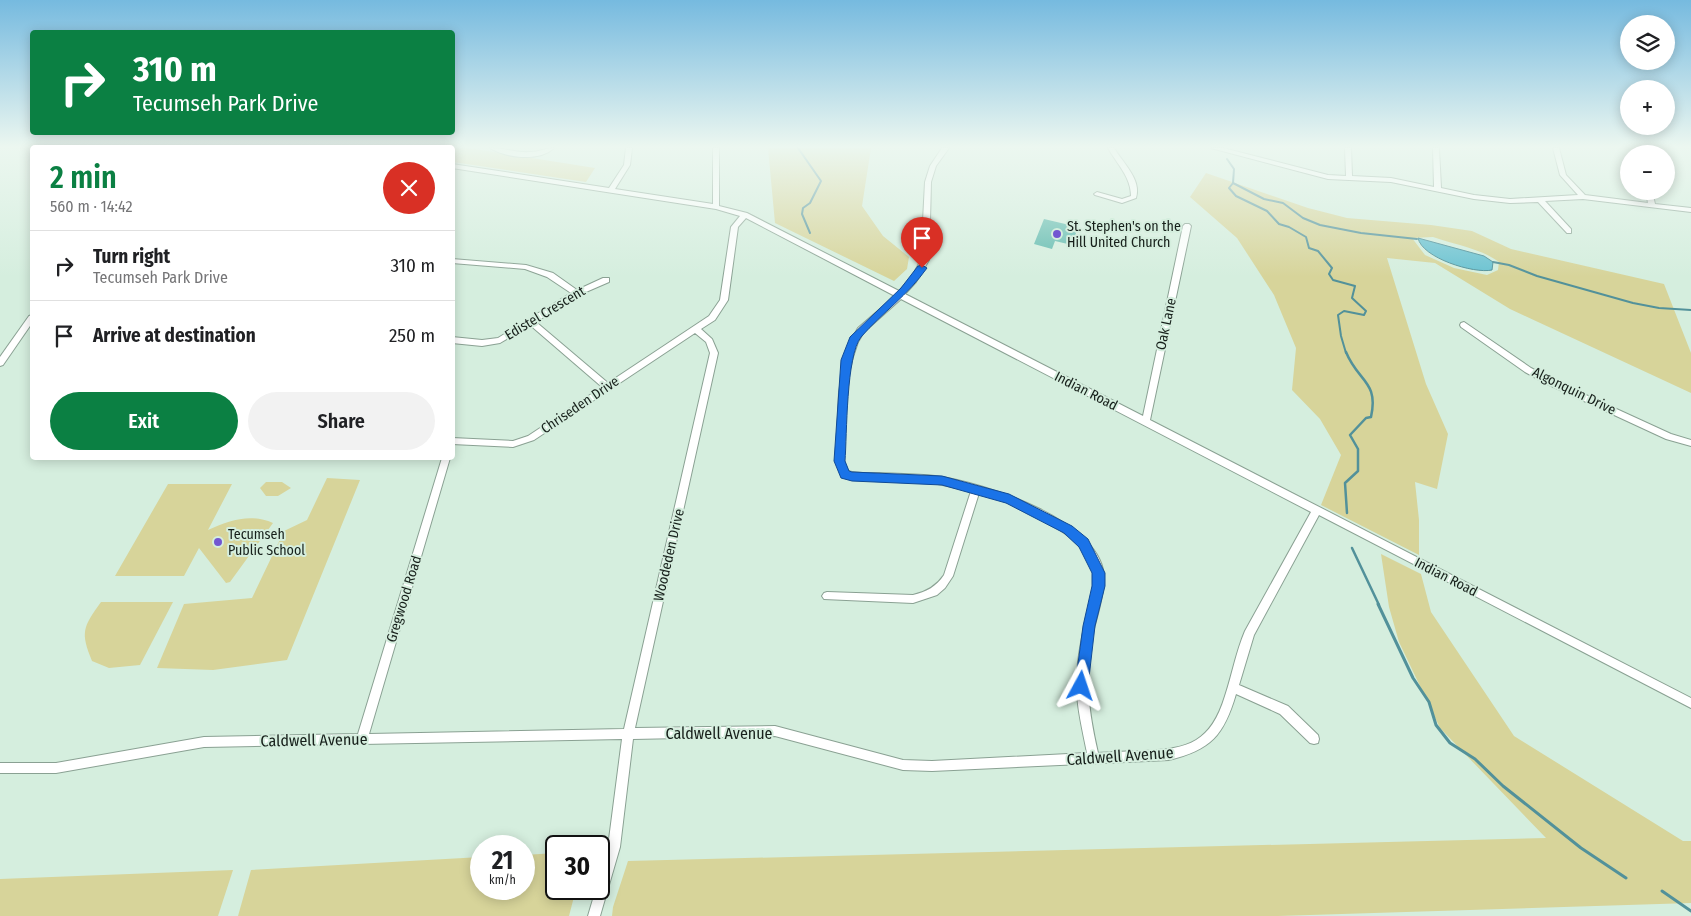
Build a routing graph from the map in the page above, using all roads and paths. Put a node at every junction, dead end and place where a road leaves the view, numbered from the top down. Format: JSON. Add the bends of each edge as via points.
{"nodes":[{"id":1,"x":616,"y":191,"type":"edge"},
{"id":2,"x":716,"y":191,"type":"edge"},
{"id":3,"x":928,"y":191,"type":"edge"},
{"id":4,"x":1134,"y":191,"type":"edge"},
{"id":5,"x":1442,"y":191,"type":"edge"},
{"id":6,"x":1578,"y":191,"type":"edge"},
{"id":7,"x":1097,"y":194,"type":"dead end"},
{"id":8,"x":1583,"y":197,"type":"junction"},
{"id":9,"x":1540,"y":200,"type":"junction"},
{"id":10,"x":1651,"y":200,"type":"edge"},
{"id":11,"x":1652,"y":205,"type":"junction"},
{"id":12,"x":716,"y":207,"type":"junction"},
{"id":13,"x":1691,"y":210,"type":"edge"},
{"id":14,"x":745,"y":216,"type":"junction"},
{"id":15,"x":1187,"y":226,"type":"dead end"},
{"id":16,"x":1569,"y":231,"type":"dead end"},
{"id":17,"x":455,"y":261,"type":"edge"},
{"id":18,"x":606,"y":280,"type":"dead end"},
{"id":19,"x":576,"y":293,"type":"junction"},
{"id":20,"x":900,"y":295,"type":"junction"},
{"id":21,"x":30,"y":321,"type":"edge"},
{"id":22,"x":530,"y":322,"type":"junction"},
{"id":23,"x":1464,"y":325,"type":"dead end"},
{"id":24,"x":696,"y":329,"type":"junction"},
{"id":25,"x":455,"y":340,"type":"edge"},
{"id":26,"x":0,"y":363,"type":"edge"},
{"id":27,"x":606,"y":386,"type":"junction"},
{"id":28,"x":1146,"y":422,"type":"junction"},
{"id":29,"x":455,"y":441,"type":"edge"},
{"id":30,"x":1691,"y":443,"type":"edge"},
{"id":31,"x":445,"y":460,"type":"edge"},
{"id":32,"x":976,"y":489,"type":"junction"},
{"id":33,"x":1317,"y":510,"type":"junction"},
{"id":34,"x":827,"y":596,"type":"dead end"},
{"id":35,"x":1232,"y":687,"type":"junction"},
{"id":36,"x":1691,"y":703,"type":"edge"},
{"id":37,"x":628,"y":734,"type":"junction"},
{"id":38,"x":1314,"y":738,"type":"dead end"},
{"id":39,"x":362,"y":740,"type":"junction"},
{"id":40,"x":1094,"y":758,"type":"junction"},
{"id":41,"x":0,"y":768,"type":"edge"},
{"id":42,"x":594,"y":916,"type":"edge"}],
"edges":[{"from":1,"to":12,"type":"street","name":"Indian Road"},
{"from":2,"to":12,"type":"street"},
{"from":3,"to":20,"type":"street","via":[[925,260],[919,273]]},
{"from":4,"to":7,"type":"street","via":[[1134,196],[1122,201]]},
{"from":5,"to":9,"type":"street","via":[[1489,199]]},
{"from":6,"to":8,"type":"street"},
{"from":8,"to":9,"type":"street"},
{"from":8,"to":11,"type":"street"},
{"from":9,"to":16,"type":"street"},
{"from":10,"to":11,"type":"street"},
{"from":11,"to":13,"type":"street"},
{"from":12,"to":14,"type":"street","name":"Indian Road"},
{"from":14,"to":20,"type":"street","name":"Indian Road"},
{"from":14,"to":24,"type":"street","via":[[735,227],[724,300],[712,318]]},
{"from":15,"to":28,"type":"street","name":"Oak Lane"},
{"from":17,"to":19,"type":"street","via":[[526,266],[550,275]]},
{"from":18,"to":19,"type":"street","name":"Edistel Crescent"},
{"from":19,"to":22,"type":"street","name":"Edistel Crescent"},
{"from":20,"to":28,"type":"street","name":"Indian Road"},
{"from":20,"to":32,"type":"street","via":[[855,337],[846,360],[842,468],[845,474],[852,476],[942,480]]},
{"from":21,"to":26,"type":"street"},
{"from":22,"to":25,"type":"street","name":"Edistel Crescent","via":[[492,343]]},
{"from":22,"to":27,"type":"street"},
{"from":23,"to":30,"type":"street","name":"Algonquin Drive","via":[[1548,381],[1669,437]]},
{"from":24,"to":27,"type":"street","name":"Chriseden Drive"},
{"from":24,"to":37,"type":"street","name":"Woodeden Drive","via":[[709,341],[714,354]]},
{"from":27,"to":29,"type":"street","name":"Chriseden Drive","via":[[522,442]]},
{"from":28,"to":33,"type":"street","name":"Indian Road"},
{"from":31,"to":39,"type":"street","name":"Gregwood Road"},
{"from":32,"to":34,"type":"street","via":[[948,576],[936,591],[913,599]]},
{"from":32,"to":40,"type":"street","via":[[1009,499],[1068,530],[1084,543],[1093,558],[1099,573],[1099,586],[1089,626],[1081,701]]},
{"from":33,"to":35,"type":"street","name":"Caldwell Avenue","via":[[1249,635]]},
{"from":33,"to":36,"type":"street","name":"Indian Road"},
{"from":35,"to":38,"type":"street","via":[[1284,710]]},
{"from":35,"to":40,"type":"street","name":"Caldwell Avenue","via":[[1223,717],[1215,731],[1202,743],[1169,755]]},
{"from":37,"to":39,"type":"street","name":"Caldwell Avenue"},
{"from":37,"to":40,"type":"street","name":"Caldwell Avenue","via":[[775,731],[903,765]]},
{"from":37,"to":42,"type":"street","name":"Woodeden Drive","via":[[614,847]]},
{"from":39,"to":41,"type":"street","name":"Caldwell Avenue","via":[[204,742],[56,768]]}]}
